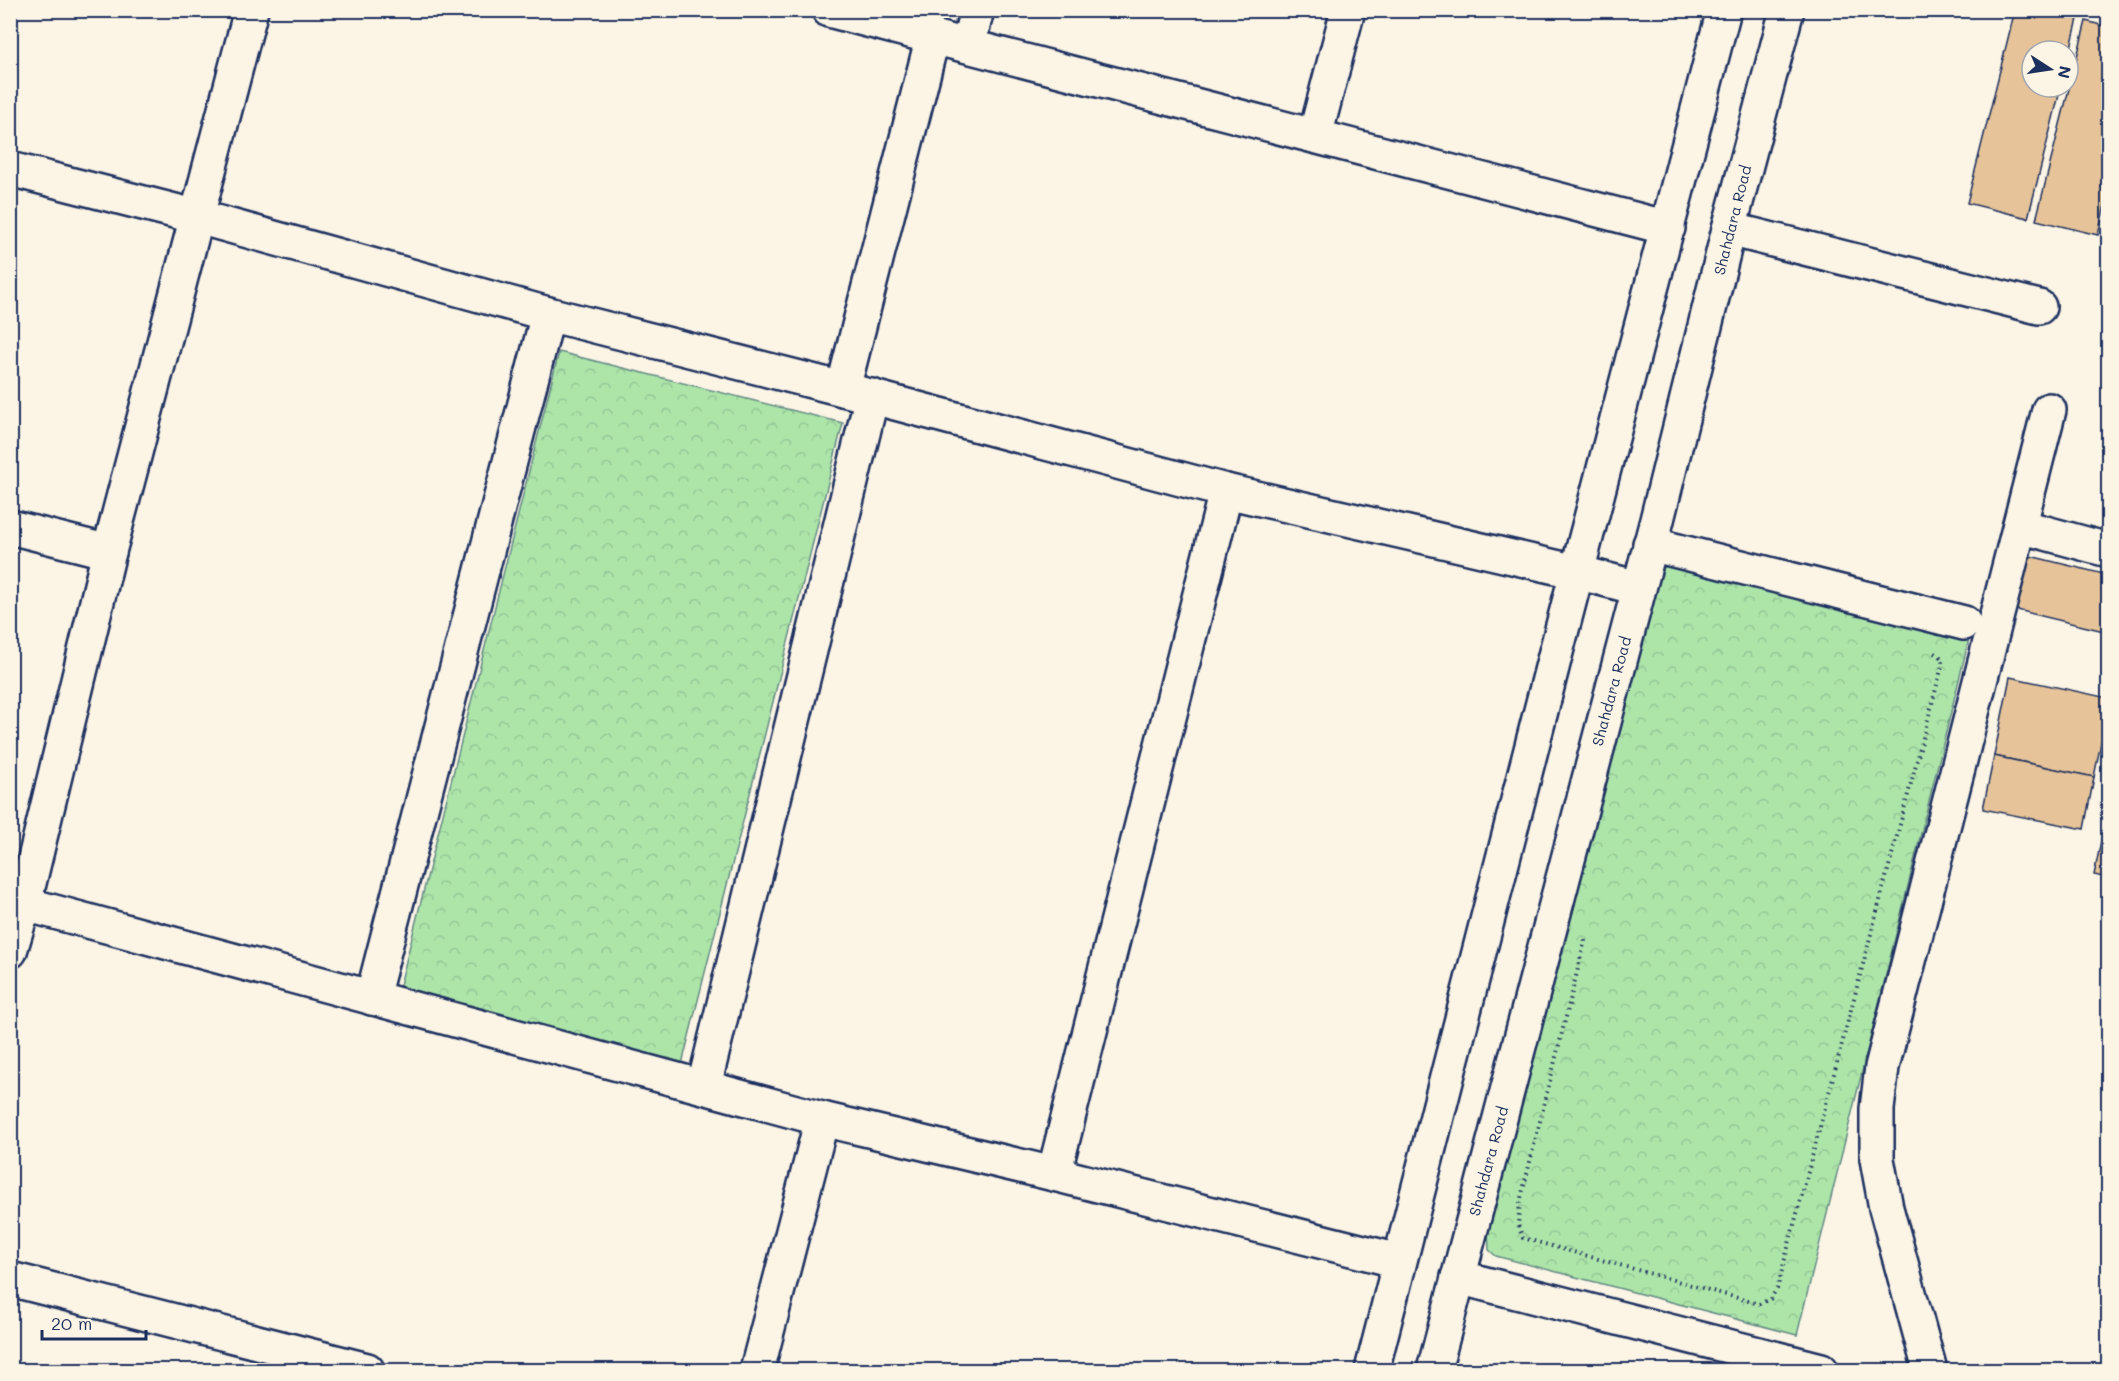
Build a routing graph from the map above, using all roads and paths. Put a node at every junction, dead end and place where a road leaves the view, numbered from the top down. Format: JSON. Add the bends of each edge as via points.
{"nodes":[{"id":1,"x":251,"y":10,"type":"edge"},
{"id":2,"x":829,"y":10,"type":"edge"},
{"id":3,"x":978,"y":10,"type":"edge"},
{"id":4,"x":1348,"y":10,"type":"edge"},
{"id":5,"x":1724,"y":10,"type":"edge"},
{"id":6,"x":1787,"y":10,"type":"edge"},
{"id":7,"x":933,"y":36,"type":"junction"},
{"id":8,"x":968,"y":45,"type":"junction"},
{"id":9,"x":1315,"y":136,"type":"junction"},
{"id":10,"x":10,"y":169,"type":"edge"},
{"id":11,"x":198,"y":217,"type":"junction"},
{"id":12,"x":1668,"y":228,"type":"junction"},
{"id":13,"x":1729,"y":229,"type":"junction"},
{"id":14,"x":2039,"y":307,"type":"dead end"},
{"id":15,"x":548,"y":314,"type":"junction"},
{"id":16,"x":858,"y":392,"type":"junction"},
{"id":17,"x":2049,"y":410,"type":"dead end"},
{"id":18,"x":1227,"y":491,"type":"junction"},
{"id":19,"x":2020,"y":526,"type":"junction"},
{"id":20,"x":10,"y":527,"type":"edge"},
{"id":21,"x":1650,"y":544,"type":"junction"},
{"id":22,"x":2109,"y":550,"type":"edge"},
{"id":23,"x":109,"y":552,"type":"junction"},
{"id":24,"x":1577,"y":572,"type":"junction"},
{"id":25,"x":1638,"y":588,"type":"junction"},
{"id":26,"x":1964,"y":623,"type":"dead end"},
{"id":27,"x":1934,"y":652,"type":"dead end"},
{"id":28,"x":17,"y":902,"type":"edge"},
{"id":29,"x":1588,"y":930,"type":"dead end"},
{"id":30,"x":10,"y":951,"type":"edge"},
{"id":31,"x":372,"y":998,"type":"junction"},
{"id":32,"x":704,"y":1086,"type":"junction"},
{"id":33,"x":822,"y":1119,"type":"junction"},
{"id":34,"x":1054,"y":1174,"type":"junction"},
{"id":35,"x":1399,"y":1261,"type":"junction"},
{"id":36,"x":1458,"y":1276,"type":"junction"},
{"id":37,"x":10,"y":1279,"type":"edge"},
{"id":38,"x":367,"y":1371,"type":"edge"},
{"id":39,"x":757,"y":1371,"type":"edge"},
{"id":40,"x":1372,"y":1371,"type":"edge"},
{"id":41,"x":1434,"y":1371,"type":"edge"},
{"id":42,"x":1821,"y":1371,"type":"edge"},
{"id":43,"x":1930,"y":1371,"type":"edge"}],
"edges":[{"from":1,"to":11,"type":"street"},
{"from":2,"to":7,"type":"street"},
{"from":3,"to":8,"type":"street"},
{"from":4,"to":9,"type":"street"},
{"from":5,"to":12,"type":"street"},
{"from":6,"to":13,"type":"street","name":"Shahdara Road"},
{"from":7,"to":8,"type":"street"},
{"from":7,"to":16,"type":"street"},
{"from":8,"to":9,"type":"street"},
{"from":9,"to":12,"type":"street"},
{"from":10,"to":11,"type":"street"},
{"from":11,"to":15,"type":"street"},
{"from":11,"to":23,"type":"street"},
{"from":12,"to":24,"type":"street"},
{"from":13,"to":14,"type":"street"},
{"from":13,"to":21,"type":"street","name":"Shahdara Road"},
{"from":15,"to":16,"type":"street"},
{"from":15,"to":31,"type":"street"},
{"from":16,"to":18,"type":"street"},
{"from":16,"to":32,"type":"street"},
{"from":17,"to":19,"type":"street"},
{"from":18,"to":24,"type":"street"},
{"from":18,"to":34,"type":"street"},
{"from":19,"to":22,"type":"street"},
{"from":19,"to":43,"type":"street","via":[[1882,1067],[1877,1109],[1877,1159],[1886,1208]]},
{"from":20,"to":23,"type":"street"},
{"from":21,"to":25,"type":"street","name":"Shahdara Road"},
{"from":21,"to":26,"type":"street"},
{"from":23,"to":28,"type":"street"},
{"from":24,"to":25,"type":"street"},
{"from":24,"to":35,"type":"street"},
{"from":25,"to":36,"type":"street","name":"Shahdara Road"},
{"from":27,"to":29,"type":"path","via":[[1942,658],[1942,666],[1777,1289],[1760,1304],[1523,1238],[1518,1225],[1520,1202]]},
{"from":28,"to":30,"type":"street"},
{"from":28,"to":31,"type":"street"},
{"from":31,"to":32,"type":"street"},
{"from":32,"to":33,"type":"street"},
{"from":33,"to":34,"type":"street"},
{"from":33,"to":39,"type":"street"},
{"from":34,"to":35,"type":"street"},
{"from":35,"to":40,"type":"street"},
{"from":36,"to":41,"type":"street","name":"Shahdara Road"},
{"from":36,"to":42,"type":"street"},
{"from":37,"to":38,"type":"street"}]}
